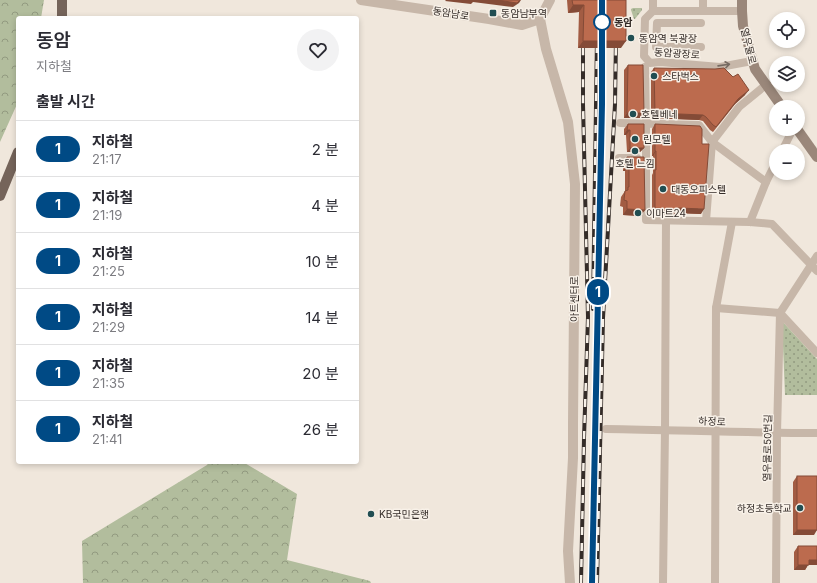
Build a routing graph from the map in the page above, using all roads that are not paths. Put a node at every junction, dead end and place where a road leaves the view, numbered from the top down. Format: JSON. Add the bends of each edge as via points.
{"nodes":[{"id":1,"x":62,"y":0,"type":"edge"},
{"id":2,"x":361,"y":0,"type":"edge"},
{"id":3,"x":550,"y":0,"type":"edge"},
{"id":4,"x":653,"y":0,"type":"edge"},
{"id":5,"x":703,"y":0,"type":"edge"},
{"id":6,"x":742,"y":0,"type":"edge"},
{"id":7,"x":653,"y":11,"type":"junction"},
{"id":8,"x":690,"y":11,"type":"junction"},
{"id":9,"x":703,"y":11,"type":"junction"},
{"id":10,"x":742,"y":11,"type":"junction"},
{"id":11,"x":62,"y":16,"type":"edge"},
{"id":12,"x":540,"y":19,"type":"junction"},
{"id":13,"x":679,"y":23,"type":"junction"},
{"id":14,"x":701,"y":23,"type":"dead end"},
{"id":15,"x":660,"y":47,"type":"junction"},
{"id":16,"x":701,"y":47,"type":"dead end"},
{"id":17,"x":752,"y":60,"type":"junction"},
{"id":18,"x":660,"y":62,"type":"junction"},
{"id":19,"x":645,"y":67,"type":"edge"},
{"id":20,"x":767,"y":84,"type":"junction"},
{"id":21,"x":777,"y":100,"type":"edge"},
{"id":22,"x":620,"y":123,"type":"dead end"},
{"id":23,"x":646,"y":124,"type":"junction"},
{"id":24,"x":802,"y":136,"type":"edge"},
{"id":25,"x":712,"y":142,"type":"junction"},
{"id":26,"x":16,"y":157,"type":"edge"},
{"id":27,"x":817,"y":157,"type":"edge"},
{"id":28,"x":619,"y":158,"type":"dead end"},
{"id":29,"x":646,"y":158,"type":"junction"},
{"id":30,"x":769,"y":176,"type":"edge"},
{"id":31,"x":766,"y":182,"type":"junction"},
{"id":32,"x":0,"y":196,"type":"edge"},
{"id":33,"x":666,"y":221,"type":"junction"},
{"id":34,"x":706,"y":221,"type":"junction"},
{"id":35,"x":732,"y":222,"type":"junction"},
{"id":36,"x":750,"y":222,"type":"junction"},
{"id":37,"x":817,"y":256,"type":"edge"},
{"id":38,"x":811,"y":265,"type":"junction"},
{"id":39,"x":817,"y":271,"type":"edge"},
{"id":40,"x":716,"y":308,"type":"junction"},
{"id":41,"x":780,"y":313,"type":"junction"},
{"id":42,"x":817,"y":353,"type":"edge"},
{"id":43,"x":606,"y":429,"type":"dead end"},
{"id":44,"x":666,"y":429,"type":"junction"},
{"id":45,"x":716,"y":431,"type":"junction"},
{"id":46,"x":817,"y":432,"type":"edge"},
{"id":47,"x":777,"y":433,"type":"junction"},
{"id":48,"x":570,"y":583,"type":"edge"},
{"id":49,"x":663,"y":583,"type":"edge"},
{"id":50,"x":715,"y":583,"type":"edge"},
{"id":51,"x":776,"y":583,"type":"edge"}],
"edges":[{"from":1,"to":11,"type":"main road"},
{"from":2,"to":12,"type":"street","name":"동암남로","via":[[522,25]]},
{"from":3,"to":12,"type":"street"},
{"from":4,"to":7,"type":"street"},
{"from":5,"to":9,"type":"street"},
{"from":6,"to":10,"type":"main road","name":"열우물로"},
{"from":7,"to":8,"type":"street"},
{"from":7,"to":18,"type":"street","name":"동암광장로","via":[[645,19],[644,56],[650,63]]},
{"from":8,"to":9,"type":"street"},
{"from":8,"to":13,"type":"street"},
{"from":9,"to":10,"type":"street"},
{"from":10,"to":17,"type":"main road","name":"열우물로","via":[[743,26]]},
{"from":12,"to":48,"type":"street","name":"아트센터로","via":[[546,49],[568,122],[575,184],[574,424],[568,551]]},
{"from":13,"to":14,"type":"street"},
{"from":13,"to":15,"type":"street","via":[[657,23],[656,47]]},
{"from":15,"to":16,"type":"street"},
{"from":15,"to":18,"type":"street"},
{"from":18,"to":17,"type":"street","name":"동암광장로","one_way":true,"via":[[720,67]]},
{"from":17,"to":20,"type":"main road","name":"열우물로","via":[[755,69]]},
{"from":19,"to":23,"type":"street"},
{"from":20,"to":21,"type":"main road","name":"열우물로"},
{"from":20,"to":25,"type":"street","via":[[739,107]]},
{"from":22,"to":23,"type":"street"},
{"from":23,"to":25,"type":"street","via":[[699,125]]},
{"from":23,"to":29,"type":"street"},
{"from":24,"to":27,"type":"main road"},
{"from":25,"to":31,"type":"street"},
{"from":25,"to":34,"type":"street"},
{"from":26,"to":32,"type":"main road"},
{"from":28,"to":29,"type":"street"},
{"from":29,"to":33,"type":"street","via":[[646,220]]},
{"from":30,"to":31,"type":"street"},
{"from":31,"to":36,"type":"street"},
{"from":33,"to":34,"type":"street"},
{"from":33,"to":44,"type":"street"},
{"from":34,"to":35,"type":"street"},
{"from":35,"to":36,"type":"street"},
{"from":35,"to":40,"type":"street"},
{"from":36,"to":38,"type":"street","via":[[772,224]]},
{"from":37,"to":38,"type":"street"},
{"from":38,"to":39,"type":"street"},
{"from":38,"to":41,"type":"street"},
{"from":40,"to":41,"type":"street"},
{"from":40,"to":45,"type":"street"},
{"from":41,"to":42,"type":"street"},
{"from":41,"to":47,"type":"street","name":"열우물로50번길"},
{"from":43,"to":44,"type":"street","name":"하정로"},
{"from":44,"to":45,"type":"street","name":"하정로"},
{"from":44,"to":49,"type":"street"},
{"from":45,"to":47,"type":"street","name":"하정로"},
{"from":45,"to":50,"type":"street"},
{"from":46,"to":47,"type":"street","name":"하정로"},
{"from":47,"to":51,"type":"street","name":"열우물로50번길"}]}
